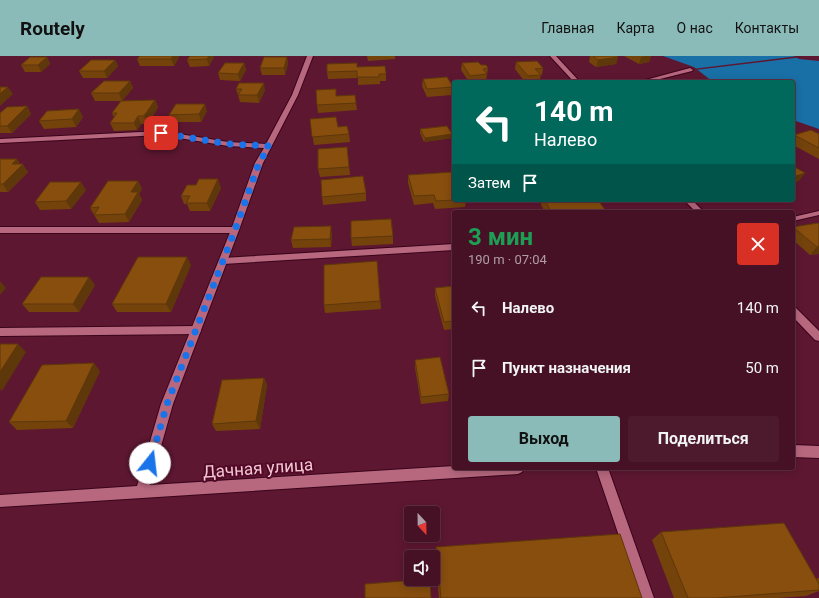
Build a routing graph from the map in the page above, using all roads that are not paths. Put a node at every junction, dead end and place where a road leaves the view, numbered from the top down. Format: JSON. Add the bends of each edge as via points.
{"nodes":[{"id":1,"x":310,"y":56,"type":"edge"},
{"id":2,"x":553,"y":56,"type":"edge"},
{"id":3,"x":690,"y":70,"type":"dead end"},
{"id":4,"x":575,"y":80,"type":"edge"},
{"id":5,"x":649,"y":80,"type":"edge"},
{"id":6,"x":0,"y":141,"type":"edge"},
{"id":7,"x":269,"y":146,"type":"junction"},
{"id":8,"x":690,"y":202,"type":"edge"},
{"id":9,"x":698,"y":210,"type":"edge"},
{"id":10,"x":819,"y":213,"type":"edge"},
{"id":11,"x":795,"y":219,"type":"edge"},
{"id":12,"x":0,"y":230,"type":"edge"},
{"id":13,"x":235,"y":230,"type":"junction"},
{"id":14,"x":452,"y":247,"type":"edge"},
{"id":15,"x":223,"y":261,"type":"junction"},
{"id":16,"x":795,"y":313,"type":"edge"},
{"id":17,"x":196,"y":330,"type":"junction"},
{"id":18,"x":0,"y":332,"type":"edge"},
{"id":19,"x":819,"y":337,"type":"edge"},
{"id":20,"x":795,"y":451,"type":"edge"},
{"id":21,"x":819,"y":452,"type":"edge"},
{"id":22,"x":487,"y":470,"type":"edge"},
{"id":23,"x":603,"y":470,"type":"edge"},
{"id":24,"x":142,"y":492,"type":"junction"},
{"id":25,"x":0,"y":501,"type":"edge"},
{"id":26,"x":647,"y":598,"type":"edge"}],
"edges":[{"from":1,"to":7,"type":"street","via":[[296,95]]},
{"from":2,"to":4,"type":"street"},
{"from":3,"to":5,"type":"street"},
{"from":6,"to":7,"type":"street","via":[[161,133],[228,144]]},
{"from":7,"to":13,"type":"street","via":[[259,163]]},
{"from":8,"to":9,"type":"street"},
{"from":10,"to":11,"type":"street"},
{"from":12,"to":13,"type":"street"},
{"from":13,"to":15,"type":"street"},
{"from":14,"to":15,"type":"street"},
{"from":15,"to":17,"type":"street"},
{"from":16,"to":19,"type":"street"},
{"from":17,"to":18,"type":"street"},
{"from":17,"to":24,"type":"street","via":[[167,404]]},
{"from":20,"to":21,"type":"street"},
{"from":22,"to":24,"type":"street","name":"Дачная улица"},
{"from":23,"to":26,"type":"street"},
{"from":24,"to":25,"type":"street","name":"Дачная улица"}]}
